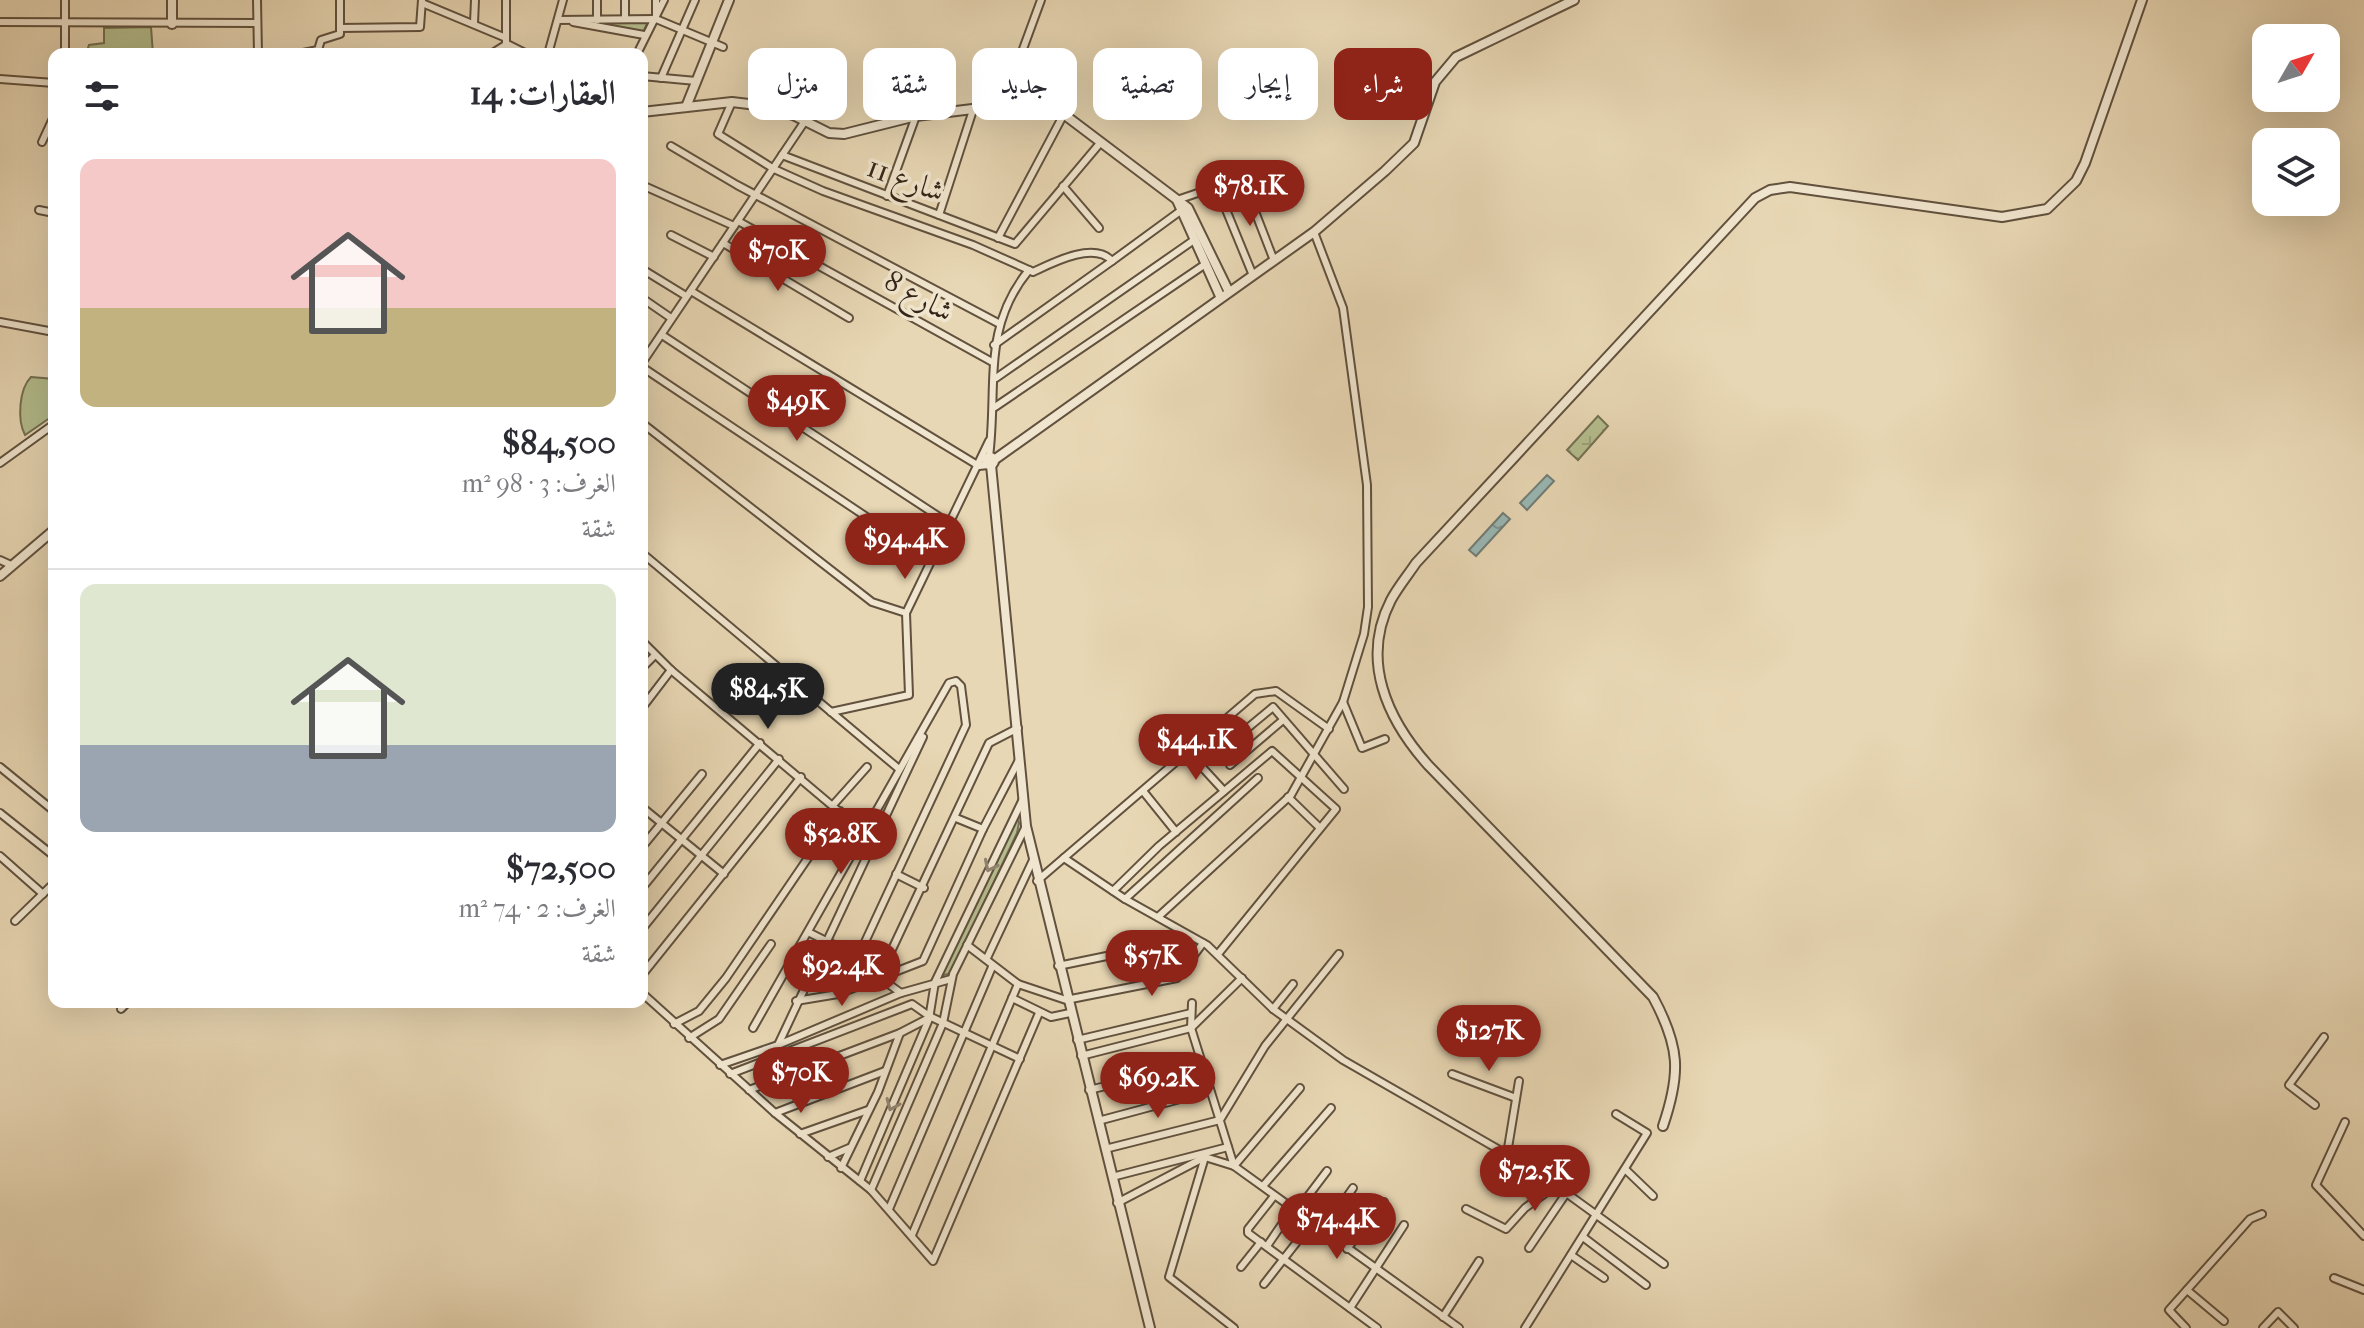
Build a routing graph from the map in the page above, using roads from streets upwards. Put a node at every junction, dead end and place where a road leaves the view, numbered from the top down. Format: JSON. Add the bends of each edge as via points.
{"nodes":[{"id":1,"x":65,"y":0,"type":"edge"},
{"id":2,"x":172,"y":0,"type":"edge"},
{"id":3,"x":257,"y":0,"type":"edge"},
{"id":4,"x":340,"y":0,"type":"edge"},
{"id":5,"x":475,"y":0,"type":"edge"},
{"id":6,"x":506,"y":0,"type":"edge"},
{"id":7,"x":563,"y":0,"type":"edge"},
{"id":8,"x":597,"y":0,"type":"edge"},
{"id":9,"x":625,"y":0,"type":"edge"},
{"id":10,"x":656,"y":0,"type":"edge"},
{"id":11,"x":664,"y":0,"type":"edge"},
{"id":12,"x":695,"y":0,"type":"edge"},
{"id":13,"x":729,"y":0,"type":"edge"},
{"id":14,"x":1041,"y":0,"type":"edge"},
{"id":15,"x":1574,"y":0,"type":"edge"},
{"id":16,"x":2142,"y":0,"type":"edge"},
{"id":17,"x":422,"y":1,"type":"edge"},
{"id":18,"x":625,"y":19,"type":"junction"},
{"id":19,"x":656,"y":19,"type":"junction"},
{"id":20,"x":558,"y":20,"type":"junction"},
{"id":21,"x":597,"y":20,"type":"junction"},
{"id":22,"x":0,"y":22,"type":"edge"},
{"id":23,"x":66,"y":22,"type":"junction"},
{"id":24,"x":257,"y":23,"type":"junction"},
{"id":25,"x":474,"y":23,"type":"junction"},
{"id":26,"x":172,"y":24,"type":"junction"},
{"id":27,"x":340,"y":28,"type":"junction"},
{"id":28,"x":682,"y":31,"type":"junction"},
{"id":29,"x":644,"y":35,"type":"junction"},
{"id":30,"x":506,"y":41,"type":"junction"},
{"id":31,"x":711,"y":42,"type":"junction"},
{"id":32,"x":723,"y":47,"type":"dead end"},
{"id":33,"x":65,"y":48,"type":"edge"},
{"id":34,"x":258,"y":48,"type":"edge"},
{"id":35,"x":319,"y":48,"type":"edge"},
{"id":36,"x":498,"y":48,"type":"edge"},
{"id":37,"x":506,"y":48,"type":"edge"},
{"id":38,"x":517,"y":48,"type":"edge"},
{"id":39,"x":550,"y":48,"type":"edge"},
{"id":40,"x":639,"y":48,"type":"edge"},
{"id":41,"x":1023,"y":48,"type":"edge"},
{"id":42,"x":648,"y":77,"type":"edge"},
{"id":43,"x":661,"y":78,"type":"junction"},
{"id":44,"x":0,"y":79,"type":"edge"},
{"id":45,"x":696,"y":81,"type":"junction"},
{"id":46,"x":48,"y":83,"type":"edge"},
{"id":47,"x":732,"y":102,"type":"junction"},
{"id":48,"x":686,"y":107,"type":"junction"},
{"id":49,"x":648,"y":111,"type":"edge"},
{"id":50,"x":972,"y":113,"type":"edge"},
{"id":51,"x":900,"y":120,"type":"edge"},
{"id":52,"x":915,"y":120,"type":"edge"},
{"id":53,"x":1061,"y":120,"type":"edge"},
{"id":54,"x":1075,"y":120,"type":"edge"},
{"id":55,"x":805,"y":121,"type":"junction"},
{"id":56,"x":48,"y":129,"type":"edge"},
{"id":57,"x":42,"y":142,"type":"dead end"},
{"id":58,"x":1101,"y":142,"type":"junction"},
{"id":59,"x":671,"y":146,"type":"dead end"},
{"id":60,"x":782,"y":155,"type":"junction"},
{"id":61,"x":774,"y":169,"type":"junction"},
{"id":62,"x":1242,"y":178,"type":"junction"},
{"id":63,"x":1254,"y":178,"type":"dead end"},
{"id":64,"x":1063,"y":186,"type":"junction"},
{"id":65,"x":648,"y":187,"type":"edge"},
{"id":66,"x":756,"y":193,"type":"junction"},
{"id":67,"x":1220,"y":195,"type":"dead end"},
{"id":68,"x":887,"y":196,"type":"junction"},
{"id":69,"x":1177,"y":200,"type":"junction"},
{"id":70,"x":39,"y":210,"type":"dead end"},
{"id":71,"x":48,"y":212,"type":"edge"},
{"id":72,"x":1179,"y":212,"type":"junction"},
{"id":73,"x":939,"y":215,"type":"junction"},
{"id":74,"x":736,"y":223,"type":"junction"},
{"id":75,"x":1099,"y":228,"type":"dead end"},
{"id":76,"x":1314,"y":232,"type":"junction"},
{"id":77,"x":671,"y":235,"type":"dead end"},
{"id":78,"x":998,"y":238,"type":"junction"},
{"id":79,"x":1194,"y":240,"type":"junction"},
{"id":80,"x":723,"y":243,"type":"junction"},
{"id":81,"x":714,"y":257,"type":"junction"},
{"id":82,"x":1273,"y":258,"type":"junction"},
{"id":83,"x":1112,"y":261,"type":"junction"},
{"id":84,"x":1204,"y":265,"type":"junction"},
{"id":85,"x":1029,"y":270,"type":"junction"},
{"id":86,"x":648,"y":272,"type":"edge"},
{"id":87,"x":1252,"y":273,"type":"junction"},
{"id":88,"x":688,"y":293,"type":"junction"},
{"id":89,"x":1224,"y":293,"type":"junction"},
{"id":90,"x":648,"y":302,"type":"edge"},
{"id":91,"x":671,"y":318,"type":"junction"},
{"id":92,"x":849,"y":318,"type":"dead end"},
{"id":93,"x":0,"y":322,"type":"edge"},
{"id":94,"x":998,"y":323,"type":"junction"},
{"id":95,"x":48,"y":331,"type":"edge"},
{"id":96,"x":662,"y":335,"type":"junction"},
{"id":97,"x":993,"y":346,"type":"junction"},
{"id":98,"x":648,"y":356,"type":"edge"},
{"id":99,"x":994,"y":363,"type":"junction"},
{"id":100,"x":648,"y":369,"type":"edge"},
{"id":101,"x":996,"y":378,"type":"junction"},
{"id":102,"x":995,"y":407,"type":"junction"},
{"id":103,"x":48,"y":428,"type":"edge"},
{"id":104,"x":648,"y":428,"type":"edge"},
{"id":105,"x":993,"y":430,"type":"junction"},
{"id":106,"x":0,"y":463,"type":"edge"},
{"id":107,"x":988,"y":463,"type":"junction"},
{"id":108,"x":950,"y":524,"type":"junction"},
{"id":109,"x":48,"y":535,"type":"edge"},
{"id":110,"x":648,"y":558,"type":"edge"},
{"id":111,"x":0,"y":560,"type":"edge"},
{"id":112,"x":931,"y":560,"type":"junction"},
{"id":113,"x":11,"y":565,"type":"junction"},
{"id":114,"x":0,"y":576,"type":"edge"},
{"id":115,"x":906,"y":613,"type":"junction"},
{"id":116,"x":648,"y":647,"type":"edge"},
{"id":117,"x":655,"y":655,"type":"junction"},
{"id":118,"x":648,"y":662,"type":"edge"},
{"id":119,"x":671,"y":670,"type":"junction"},
{"id":120,"x":648,"y":700,"type":"edge"},
{"id":121,"x":1343,"y":702,"type":"junction"},
{"id":122,"x":831,"y":712,"type":"junction"},
{"id":123,"x":931,"y":719,"type":"junction"},
{"id":124,"x":1283,"y":720,"type":"junction"},
{"id":125,"x":1018,"y":728,"type":"junction"},
{"id":126,"x":1329,"y":729,"type":"junction"},
{"id":127,"x":1385,"y":739,"type":"dead end"},
{"id":128,"x":760,"y":743,"type":"junction"},
{"id":129,"x":1226,"y":746,"type":"dead end"},
{"id":130,"x":1189,"y":753,"type":"junction"},
{"id":131,"x":1021,"y":755,"type":"junction"},
{"id":132,"x":1315,"y":757,"type":"junction"},
{"id":133,"x":779,"y":759,"type":"junction"},
{"id":134,"x":1230,"y":765,"type":"dead end"},
{"id":135,"x":0,"y":767,"type":"edge"},
{"id":136,"x":867,"y":767,"type":"dead end"},
{"id":137,"x":899,"y":769,"type":"junction"},
{"id":138,"x":702,"y":774,"type":"dead end"},
{"id":139,"x":801,"y":777,"type":"junction"},
{"id":140,"x":1258,"y":778,"type":"dead end"},
{"id":141,"x":1302,"y":779,"type":"junction"},
{"id":142,"x":1344,"y":789,"type":"dead end"},
{"id":143,"x":1143,"y":791,"type":"junction"},
{"id":144,"x":1224,"y":791,"type":"junction"},
{"id":145,"x":1024,"y":796,"type":"junction"},
{"id":146,"x":1288,"y":797,"type":"junction"},
{"id":147,"x":834,"y":804,"type":"junction"},
{"id":148,"x":48,"y":806,"type":"edge"},
{"id":149,"x":840,"y":811,"type":"junction"},
{"id":150,"x":0,"y":813,"type":"edge"},
{"id":151,"x":648,"y":814,"type":"edge"},
{"id":152,"x":956,"y":818,"type":"junction"},
{"id":153,"x":661,"y":824,"type":"junction"},
{"id":154,"x":1026,"y":826,"type":"junction"},
{"id":155,"x":1320,"y":828,"type":"junction"},
{"id":156,"x":983,"y":829,"type":"junction"},
{"id":157,"x":863,"y":831,"type":"junction"},
{"id":158,"x":1176,"y":832,"type":"junction"},
{"id":159,"x":648,"y":840,"type":"edge"},
{"id":160,"x":682,"y":840,"type":"junction"},
{"id":161,"x":874,"y":841,"type":"junction"},
{"id":162,"x":48,"y":851,"type":"edge"},
{"id":163,"x":0,"y":856,"type":"edge"},
{"id":164,"x":702,"y":856,"type":"junction"},
{"id":165,"x":1064,"y":858,"type":"junction"},
{"id":166,"x":1033,"y":860,"type":"junction"},
{"id":167,"x":7,"y":862,"type":"junction"},
{"id":168,"x":0,"y":868,"type":"edge"},
{"id":169,"x":724,"y":874,"type":"junction"},
{"id":170,"x":896,"y":874,"type":"junction"},
{"id":171,"x":648,"y":881,"type":"edge"},
{"id":172,"x":1037,"y":881,"type":"junction"},
{"id":173,"x":924,"y":888,"type":"junction"},
{"id":174,"x":48,"y":889,"type":"edge"},
{"id":175,"x":1113,"y":891,"type":"junction"},
{"id":176,"x":43,"y":894,"type":"junction"},
{"id":177,"x":1125,"y":899,"type":"junction"},
{"id":178,"x":1158,"y":917,"type":"junction"},
{"id":179,"x":15,"y":921,"type":"dead end"},
{"id":180,"x":648,"y":922,"type":"edge"},
{"id":181,"x":808,"y":932,"type":"junction"},
{"id":182,"x":827,"y":943,"type":"junction"},
{"id":183,"x":1203,"y":943,"type":"junction"},
{"id":184,"x":771,"y":944,"type":"dead end"},
{"id":185,"x":967,"y":945,"type":"junction"},
{"id":186,"x":1131,"y":951,"type":"dead end"},
{"id":187,"x":1218,"y":954,"type":"junction"},
{"id":188,"x":1339,"y":954,"type":"dead end"},
{"id":189,"x":858,"y":957,"type":"junction"},
{"id":190,"x":987,"y":958,"type":"junction"},
{"id":191,"x":1058,"y":966,"type":"junction"},
{"id":192,"x":992,"y":967,"type":"junction"},
{"id":193,"x":648,"y":968,"type":"edge"},
{"id":194,"x":879,"y":978,"type":"junction"},
{"id":195,"x":1242,"y":978,"type":"junction"},
{"id":196,"x":951,"y":979,"type":"junction"},
{"id":197,"x":935,"y":982,"type":"junction"},
{"id":198,"x":1018,"y":984,"type":"junction"},
{"id":199,"x":1293,"y":984,"type":"dead end"},
{"id":200,"x":901,"y":993,"type":"junction"},
{"id":201,"x":1012,"y":998,"type":"junction"},
{"id":202,"x":648,"y":999,"type":"edge"},
{"id":203,"x":1066,"y":1000,"type":"junction"},
{"id":204,"x":796,"y":1001,"type":"junction"},
{"id":205,"x":1192,"y":1003,"type":"dead end"},
{"id":206,"x":1273,"y":1009,"type":"junction"},
{"id":207,"x":1039,"y":1013,"type":"junction"},
{"id":208,"x":1070,"y":1013,"type":"junction"},
{"id":209,"x":1191,"y":1013,"type":"junction"},
{"id":210,"x":929,"y":1016,"type":"junction"},
{"id":211,"x":1287,"y":1020,"type":"junction"},
{"id":212,"x":943,"y":1023,"type":"junction"},
{"id":213,"x":674,"y":1024,"type":"junction"},
{"id":214,"x":753,"y":1028,"type":"dead end"},
{"id":215,"x":1191,"y":1028,"type":"junction"},
{"id":216,"x":962,"y":1032,"type":"junction"},
{"id":217,"x":900,"y":1033,"type":"junction"},
{"id":218,"x":2324,"y":1037,"type":"dead end"},
{"id":219,"x":689,"y":1038,"type":"junction"},
{"id":220,"x":1077,"y":1040,"type":"junction"},
{"id":221,"x":778,"y":1045,"type":"junction"},
{"id":222,"x":993,"y":1046,"type":"junction"},
{"id":223,"x":1081,"y":1056,"type":"junction"},
{"id":224,"x":1020,"y":1059,"type":"junction"},
{"id":225,"x":1201,"y":1063,"type":"junction"},
{"id":226,"x":720,"y":1065,"type":"junction"},
{"id":227,"x":885,"y":1071,"type":"junction"},
{"id":228,"x":730,"y":1074,"type":"junction"},
{"id":229,"x":1452,"y":1074,"type":"dead end"},
{"id":230,"x":1519,"y":1081,"type":"dead end"},
{"id":231,"x":1300,"y":1088,"type":"dead end"},
{"id":232,"x":749,"y":1090,"type":"junction"},
{"id":233,"x":1089,"y":1090,"type":"junction"},
{"id":234,"x":1210,"y":1091,"type":"junction"},
{"id":235,"x":1516,"y":1098,"type":"junction"},
{"id":236,"x":2315,"y":1105,"type":"dead end"},
{"id":237,"x":1331,"y":1108,"type":"dead end"},
{"id":238,"x":868,"y":1110,"type":"junction"},
{"id":239,"x":775,"y":1113,"type":"junction"},
{"id":240,"x":1616,"y":1114,"type":"dead end"},
{"id":241,"x":1220,"y":1120,"type":"junction"},
{"id":242,"x":1098,"y":1121,"type":"junction"},
{"id":243,"x":2345,"y":1122,"type":"dead end"},
{"id":244,"x":1663,"y":1126,"type":"dead end"},
{"id":245,"x":800,"y":1134,"type":"junction"},
{"id":246,"x":1228,"y":1147,"type":"junction"},
{"id":247,"x":849,"y":1148,"type":"junction"},
{"id":248,"x":1105,"y":1149,"type":"junction"},
{"id":249,"x":1507,"y":1154,"type":"junction"},
{"id":250,"x":828,"y":1157,"type":"junction"},
{"id":251,"x":1205,"y":1157,"type":"junction"},
{"id":252,"x":1234,"y":1166,"type":"junction"},
{"id":253,"x":841,"y":1168,"type":"junction"},
{"id":254,"x":1625,"y":1169,"type":"junction"},
{"id":255,"x":1327,"y":1171,"type":"dead end"},
{"id":256,"x":1111,"y":1177,"type":"junction"},
{"id":257,"x":860,"y":1181,"type":"junction"},
{"id":258,"x":1263,"y":1186,"type":"junction"},
{"id":259,"x":1555,"y":1186,"type":"junction"},
{"id":260,"x":1353,"y":1188,"type":"dead end"},
{"id":261,"x":871,"y":1190,"type":"junction"},
{"id":262,"x":1565,"y":1195,"type":"junction"},
{"id":263,"x":1274,"y":1196,"type":"junction"},
{"id":264,"x":1653,"y":1196,"type":"dead end"},
{"id":265,"x":1384,"y":1202,"type":"dead end"},
{"id":266,"x":1117,"y":1203,"type":"junction"},
{"id":267,"x":889,"y":1209,"type":"junction"},
{"id":268,"x":1466,"y":1209,"type":"dead end"},
{"id":269,"x":1295,"y":1210,"type":"junction"},
{"id":270,"x":2262,"y":1214,"type":"dead end"},
{"id":271,"x":1595,"y":1216,"type":"junction"},
{"id":272,"x":1311,"y":1224,"type":"junction"},
{"id":273,"x":1404,"y":1225,"type":"dead end"},
{"id":274,"x":1323,"y":1231,"type":"junction"},
{"id":275,"x":912,"y":1235,"type":"junction"},
{"id":276,"x":2364,"y":1236,"type":"edge"},
{"id":277,"x":1583,"y":1237,"type":"junction"},
{"id":278,"x":1264,"y":1244,"type":"junction"},
{"id":279,"x":1529,"y":1248,"type":"dead end"},
{"id":280,"x":1347,"y":1249,"type":"junction"},
{"id":281,"x":1571,"y":1255,"type":"junction"},
{"id":282,"x":1285,"y":1261,"type":"junction"},
{"id":283,"x":1479,"y":1261,"type":"dead end"},
{"id":284,"x":1664,"y":1264,"type":"dead end"},
{"id":285,"x":1241,"y":1267,"type":"dead end"},
{"id":286,"x":1374,"y":1268,"type":"junction"},
{"id":287,"x":1604,"y":1278,"type":"dead end"},
{"id":288,"x":2334,"y":1278,"type":"dead end"},
{"id":289,"x":1264,"y":1284,"type":"dead end"},
{"id":290,"x":1646,"y":1285,"type":"dead end"},
{"id":291,"x":2187,"y":1290,"type":"junction"},
{"id":292,"x":2364,"y":1290,"type":"edge"},
{"id":293,"x":1350,"y":1308,"type":"junction"},
{"id":294,"x":1443,"y":1317,"type":"junction"},
{"id":295,"x":2224,"y":1321,"type":"dead end"},
{"id":296,"x":1150,"y":1328,"type":"edge"},
{"id":297,"x":1234,"y":1328,"type":"edge"},
{"id":298,"x":1377,"y":1328,"type":"edge"},
{"id":299,"x":1459,"y":1328,"type":"edge"},
{"id":300,"x":1525,"y":1328,"type":"edge"},
{"id":301,"x":2186,"y":1328,"type":"edge"},
{"id":302,"x":2263,"y":1328,"type":"edge"},
{"id":303,"x":2294,"y":1328,"type":"edge"}],
"edges":[{"from":1,"to":23,"type":"street"},
{"from":2,"to":26,"type":"street"},
{"from":3,"to":24,"type":"street"},
{"from":4,"to":27,"type":"street"},
{"from":5,"to":25,"type":"street"},
{"from":6,"to":30,"type":"street"},
{"from":7,"to":20,"type":"street"},
{"from":8,"to":21,"type":"street"},
{"from":9,"to":18,"type":"street"},
{"from":10,"to":19,"type":"street"},
{"from":11,"to":19,"type":"street"},
{"from":12,"to":28,"type":"street"},
{"from":13,"to":31,"type":"street"},
{"from":14,"to":41,"type":"street"},
{"from":15,"to":76,"type":"street","via":[[1456,57],[1435,82],[1414,143]]},
{"from":16,"to":244,"type":"street","via":[[2085,163],[2069,189],[2047,209],[2002,217],[1790,187],[1755,198],[1416,563],[1391,600],[1380,635],[1379,674],[1397,727],[1653,997],[1674,1046],[1677,1071]]},
{"from":17,"to":25,"type":"street"},
{"from":17,"to":27,"type":"street","via":[[420,27]]},
{"from":18,"to":19,"type":"street"},
{"from":18,"to":21,"type":"street"},
{"from":19,"to":28,"type":"street"},
{"from":19,"to":29,"type":"street"},
{"from":20,"to":21,"type":"street"},
{"from":20,"to":29,"type":"street"},
{"from":20,"to":39,"type":"street"},
{"from":22,"to":23,"type":"street"},
{"from":23,"to":26,"type":"street"},
{"from":23,"to":33,"type":"street"},
{"from":24,"to":26,"type":"street"},
{"from":24,"to":34,"type":"street"},
{"from":25,"to":30,"type":"street"},
{"from":27,"to":35,"type":"street","via":[[340,34],[321,40]]},
{"from":28,"to":31,"type":"street"},
{"from":28,"to":43,"type":"street"},
{"from":29,"to":40,"type":"street"},
{"from":30,"to":36,"type":"street"},
{"from":30,"to":37,"type":"street"},
{"from":30,"to":38,"type":"street"},
{"from":31,"to":32,"type":"street"},
{"from":31,"to":45,"type":"street"},
{"from":42,"to":43,"type":"street"},
{"from":43,"to":45,"type":"street"},
{"from":44,"to":46,"type":"street"},
{"from":45,"to":48,"type":"street"},
{"from":47,"to":48,"type":"street"},
{"from":47,"to":55,"type":"street","via":[[765,106]]},
{"from":47,"to":61,"type":"street","via":[[718,134]]},
{"from":48,"to":49,"type":"street"},
{"from":50,"to":73,"type":"street"},
{"from":51,"to":55,"type":"street","via":[[844,134]]},
{"from":52,"to":68,"type":"street"},
{"from":53,"to":78,"type":"street"},
{"from":54,"to":58,"type":"street"},
{"from":55,"to":60,"type":"street"},
{"from":56,"to":57,"type":"street"},
{"from":58,"to":64,"type":"street"},
{"from":58,"to":69,"type":"street"},
{"from":59,"to":66,"type":"street"},
{"from":60,"to":61,"type":"street"},
{"from":60,"to":68,"type":"street","name":"شارع 11"},
{"from":61,"to":66,"type":"street"},
{"from":61,"to":85,"type":"street"},
{"from":62,"to":63,"type":"street"},
{"from":62,"to":69,"type":"street"},
{"from":62,"to":82,"type":"street"},
{"from":64,"to":75,"type":"street"},
{"from":64,"to":78,"type":"street","name":"شارع 11","via":[[1015,244]]},
{"from":65,"to":74,"type":"street","name":"شارع 8"},
{"from":66,"to":74,"type":"street"},
{"from":66,"to":94,"type":"street"},
{"from":67,"to":87,"type":"street"},
{"from":68,"to":73,"type":"street","name":"شارع 11"},
{"from":69,"to":72,"type":"street"},
{"from":69,"to":89,"type":"street","via":[[1192,212]]},
{"from":70,"to":71,"type":"street"},
{"from":72,"to":79,"type":"street"},
{"from":72,"to":83,"type":"street"},
{"from":73,"to":78,"type":"street","name":"شارع 11"},
{"from":74,"to":80,"type":"street"},
{"from":74,"to":99,"type":"street","name":"شارع 8"},
{"from":76,"to":82,"type":"street"},
{"from":76,"to":121,"type":"street","via":[[1343,308],[1367,485],[1368,607],[1357,665]]},
{"from":77,"to":81,"type":"street"},
{"from":79,"to":84,"type":"street"},
{"from":79,"to":101,"type":"street"},
{"from":80,"to":81,"type":"street"},
{"from":80,"to":92,"type":"street"},
{"from":81,"to":88,"type":"street"},
{"from":82,"to":87,"type":"street"},
{"from":83,"to":85,"type":"street","via":[[1102,254],[1071,256]]},
{"from":83,"to":97,"type":"street"},
{"from":84,"to":89,"type":"street"},
{"from":84,"to":102,"type":"street"},
{"from":85,"to":94,"type":"street"},
{"from":86,"to":88,"type":"street"},
{"from":87,"to":89,"type":"street"},
{"from":88,"to":91,"type":"street"},
{"from":88,"to":107,"type":"street"},
{"from":89,"to":107,"type":"street"},
{"from":90,"to":91,"type":"street"},
{"from":91,"to":96,"type":"street"},
{"from":93,"to":95,"type":"street"},
{"from":94,"to":97,"type":"street"},
{"from":96,"to":98,"type":"street"},
{"from":96,"to":108,"type":"street"},
{"from":97,"to":99,"type":"street"},
{"from":99,"to":101,"type":"street"},
{"from":100,"to":112,"type":"street"},
{"from":101,"to":102,"type":"street"},
{"from":102,"to":105,"type":"street"},
{"from":103,"to":106,"type":"street"},
{"from":104,"to":115,"type":"street","via":[[872,602]]},
{"from":105,"to":107,"type":"street"},
{"from":105,"to":107,"type":"street"},
{"from":107,"to":108,"type":"street"},
{"from":107,"to":125,"type":"street"},
{"from":108,"to":112,"type":"street"},
{"from":109,"to":113,"type":"street"},
{"from":110,"to":122,"type":"street"},
{"from":111,"to":113,"type":"street"},
{"from":112,"to":115,"type":"street"},
{"from":113,"to":114,"type":"street"},
{"from":115,"to":122,"type":"street","via":[[909,695]]},
{"from":116,"to":117,"type":"street"},
{"from":117,"to":118,"type":"street"},
{"from":117,"to":119,"type":"street"},
{"from":119,"to":120,"type":"street"},
{"from":119,"to":128,"type":"street"},
{"from":121,"to":126,"type":"street"},
{"from":121,"to":127,"type":"street","via":[[1362,748]]},
{"from":122,"to":137,"type":"street"},
{"from":123,"to":137,"type":"street"},
{"from":123,"to":161,"type":"street"},
{"from":123,"to":170,"type":"street","via":[[949,683],[956,681],[966,725]]},
{"from":124,"to":129,"type":"street","via":[[1273,707]]},
{"from":124,"to":132,"type":"street"},
{"from":124,"to":134,"type":"street"},
{"from":125,"to":131,"type":"street"},
{"from":125,"to":152,"type":"street","via":[[989,743]]},
{"from":126,"to":130,"type":"street","via":[[1284,695],[1264,690]]},
{"from":126,"to":132,"type":"street"},
{"from":128,"to":133,"type":"street"},
{"from":128,"to":160,"type":"street"},
{"from":130,"to":143,"type":"street"},
{"from":130,"to":144,"type":"street"},
{"from":131,"to":145,"type":"street"},
{"from":131,"to":156,"type":"street"},
{"from":132,"to":141,"type":"street"},
{"from":132,"to":142,"type":"street"},
{"from":133,"to":139,"type":"street"},
{"from":133,"to":164,"type":"street"},
{"from":135,"to":148,"type":"street"},
{"from":136,"to":147,"type":"street"},
{"from":137,"to":157,"type":"street"},
{"from":138,"to":153,"type":"street"},
{"from":139,"to":147,"type":"street"},
{"from":139,"to":169,"type":"street"},
{"from":140,"to":177,"type":"street"},
{"from":141,"to":144,"type":"street","via":[[1272,751]]},
{"from":141,"to":146,"type":"street"},
{"from":141,"to":155,"type":"street","via":[[1336,809]]},
{"from":143,"to":158,"type":"street"},
{"from":143,"to":165,"type":"street"},
{"from":144,"to":158,"type":"street"},
{"from":145,"to":154,"type":"street"},
{"from":145,"to":197,"type":"street","one_way":true},
{"from":146,"to":155,"type":"street"},
{"from":146,"to":178,"type":"street"},
{"from":147,"to":149,"type":"street"},
{"from":149,"to":157,"type":"street"},
{"from":149,"to":213,"type":"street","via":[[726,978],[699,1011]]},
{"from":150,"to":162,"type":"street"},
{"from":151,"to":153,"type":"street"},
{"from":152,"to":156,"type":"street"},
{"from":152,"to":173,"type":"street"},
{"from":153,"to":159,"type":"street"},
{"from":153,"to":160,"type":"street"},
{"from":154,"to":166,"type":"street"},
{"from":154,"to":185,"type":"street"},
{"from":155,"to":187,"type":"street"},
{"from":156,"to":194,"type":"street","via":[[923,961]]},
{"from":157,"to":161,"type":"street"},
{"from":157,"to":181,"type":"street"},
{"from":158,"to":175,"type":"street"},
{"from":160,"to":164,"type":"street"},
{"from":160,"to":171,"type":"street"},
{"from":161,"to":182,"type":"street"},
{"from":163,"to":167,"type":"street"},
{"from":164,"to":169,"type":"street"},
{"from":164,"to":180,"type":"street"},
{"from":165,"to":172,"type":"street"},
{"from":165,"to":175,"type":"street"},
{"from":166,"to":172,"type":"street"},
{"from":166,"to":190,"type":"street"},
{"from":167,"to":168,"type":"street"},
{"from":167,"to":176,"type":"street"},
{"from":169,"to":193,"type":"street"},
{"from":170,"to":173,"type":"street"},
{"from":170,"to":189,"type":"street"},
{"from":172,"to":191,"type":"street"},
{"from":173,"to":194,"type":"street"},
{"from":174,"to":176,"type":"street"},
{"from":175,"to":177,"type":"street"},
{"from":176,"to":179,"type":"street"},
{"from":177,"to":178,"type":"street"},
{"from":178,"to":183,"type":"street"},
{"from":181,"to":182,"type":"street"},
{"from":181,"to":214,"type":"street"},
{"from":182,"to":189,"type":"street"},
{"from":182,"to":204,"type":"street"},
{"from":183,"to":187,"type":"street"},
{"from":183,"to":203,"type":"street","via":[[1177,978]]},
{"from":184,"to":219,"type":"street","via":[[719,1019]]},
{"from":185,"to":190,"type":"street"},
{"from":185,"to":196,"type":"street"},
{"from":186,"to":191,"type":"street"},
{"from":187,"to":195,"type":"street"},
{"from":188,"to":211,"type":"street"},
{"from":189,"to":194,"type":"street"},
{"from":190,"to":192,"type":"street"},
{"from":191,"to":203,"type":"street"},
{"from":192,"to":198,"type":"street"},
{"from":192,"to":216,"type":"street"},
{"from":194,"to":200,"type":"street"},
{"from":194,"to":204,"type":"street","via":[[838,994]]},
{"from":195,"to":206,"type":"street"},
{"from":195,"to":215,"type":"street"},
{"from":196,"to":197,"type":"street"},
{"from":196,"to":212,"type":"street"},
{"from":197,"to":200,"type":"street"},
{"from":197,"to":210,"type":"street"},
{"from":198,"to":201,"type":"street"},
{"from":198,"to":203,"type":"street"},
{"from":199,"to":206,"type":"street"},
{"from":200,"to":221,"type":"street"},
{"from":201,"to":207,"type":"street"},
{"from":201,"to":222,"type":"street"},
{"from":202,"to":213,"type":"street"},
{"from":203,"to":208,"type":"street"},
{"from":204,"to":221,"type":"street"},
{"from":205,"to":209,"type":"street"},
{"from":206,"to":211,"type":"street"},
{"from":207,"to":208,"type":"street"},
{"from":207,"to":224,"type":"street"},
{"from":208,"to":220,"type":"street"},
{"from":209,"to":215,"type":"street"},
{"from":209,"to":220,"type":"street"},
{"from":210,"to":212,"type":"street"},
{"from":210,"to":217,"type":"street"},
{"from":210,"to":228,"type":"street","via":[[912,1004]]},
{"from":210,"to":257,"type":"street","one_way":true},
{"from":211,"to":241,"type":"street"},
{"from":211,"to":249,"type":"street","via":[[1343,1060]]},
{"from":212,"to":216,"type":"street"},
{"from":212,"to":261,"type":"street"},
{"from":213,"to":219,"type":"street"},
{"from":215,"to":223,"type":"street"},
{"from":215,"to":225,"type":"street"},
{"from":216,"to":222,"type":"street"},
{"from":216,"to":267,"type":"street"},
{"from":217,"to":227,"type":"street"},
{"from":217,"to":232,"type":"street"},
{"from":218,"to":236,"type":"street","via":[[2289,1085]]},
{"from":219,"to":226,"type":"street"},
{"from":220,"to":223,"type":"street"},
{"from":221,"to":226,"type":"street"},
{"from":222,"to":224,"type":"street"},
{"from":222,"to":275,"type":"street"},
{"from":223,"to":233,"type":"street"},
{"from":224,"to":275,"type":"street","via":[[933,1261]]},
{"from":225,"to":233,"type":"street"},
{"from":225,"to":234,"type":"street"},
{"from":226,"to":228,"type":"street"},
{"from":227,"to":238,"type":"street"},
{"from":227,"to":239,"type":"street"},
{"from":228,"to":232,"type":"street"},
{"from":229,"to":235,"type":"street"},
{"from":230,"to":235,"type":"street"},
{"from":231,"to":252,"type":"street"},
{"from":232,"to":239,"type":"street"},
{"from":233,"to":242,"type":"street"},
{"from":234,"to":241,"type":"street"},
{"from":234,"to":242,"type":"street"},
{"from":235,"to":249,"type":"street"},
{"from":237,"to":258,"type":"street"},
{"from":238,"to":245,"type":"street"},
{"from":238,"to":247,"type":"street"},
{"from":239,"to":245,"type":"street"},
{"from":240,"to":254,"type":"street","via":[[1647,1133]]},
{"from":241,"to":246,"type":"street"},
{"from":241,"to":248,"type":"street"},
{"from":242,"to":248,"type":"street"},
{"from":243,"to":276,"type":"street","via":[[2316,1185]]},
{"from":245,"to":250,"type":"street"},
{"from":246,"to":252,"type":"street"},
{"from":246,"to":256,"type":"street"},
{"from":247,"to":250,"type":"street"},
{"from":247,"to":253,"type":"street"},
{"from":248,"to":256,"type":"street"},
{"from":249,"to":259,"type":"street"},
{"from":250,"to":253,"type":"street"},
{"from":251,"to":252,"type":"street"},
{"from":251,"to":266,"type":"street"},
{"from":251,"to":297,"type":"street","via":[[1169,1277]]},
{"from":252,"to":258,"type":"street"},
{"from":253,"to":257,"type":"street"},
{"from":254,"to":264,"type":"street"},
{"from":254,"to":271,"type":"street"},
{"from":255,"to":269,"type":"street"},
{"from":256,"to":266,"type":"street"},
{"from":257,"to":261,"type":"street"},
{"from":258,"to":263,"type":"street"},
{"from":259,"to":262,"type":"street"},
{"from":259,"to":268,"type":"street","via":[[1506,1229]]},
{"from":260,"to":274,"type":"street"},
{"from":261,"to":267,"type":"street"},
{"from":262,"to":271,"type":"street"},
{"from":262,"to":279,"type":"street"},
{"from":263,"to":269,"type":"street"},
{"from":263,"to":278,"type":"street","via":[[1247,1231]]},
{"from":265,"to":280,"type":"street"},
{"from":266,"to":296,"type":"street"},
{"from":267,"to":275,"type":"street"},
{"from":269,"to":272,"type":"street"},
{"from":269,"to":278,"type":"street"},
{"from":270,"to":291,"type":"street","via":[[2250,1219]]},
{"from":271,"to":277,"type":"street"},
{"from":271,"to":284,"type":"street"},
{"from":272,"to":274,"type":"street"},
{"from":272,"to":282,"type":"street"},
{"from":273,"to":286,"type":"street"},
{"from":274,"to":280,"type":"street"},
{"from":277,"to":281,"type":"street"},
{"from":277,"to":290,"type":"street"},
{"from":278,"to":282,"type":"street"},
{"from":278,"to":285,"type":"street"},
{"from":280,"to":286,"type":"street"},
{"from":281,"to":287,"type":"street"},
{"from":281,"to":300,"type":"street"},
{"from":282,"to":289,"type":"street"},
{"from":282,"to":293,"type":"street"},
{"from":283,"to":294,"type":"street"},
{"from":286,"to":293,"type":"street"},
{"from":286,"to":294,"type":"street"},
{"from":288,"to":292,"type":"street"},
{"from":291,"to":295,"type":"street"},
{"from":291,"to":301,"type":"street","via":[[2169,1310]]},
{"from":293,"to":298,"type":"street"},
{"from":294,"to":299,"type":"street"},
{"from":302,"to":303,"type":"street","via":[[2278,1312]]}]}
